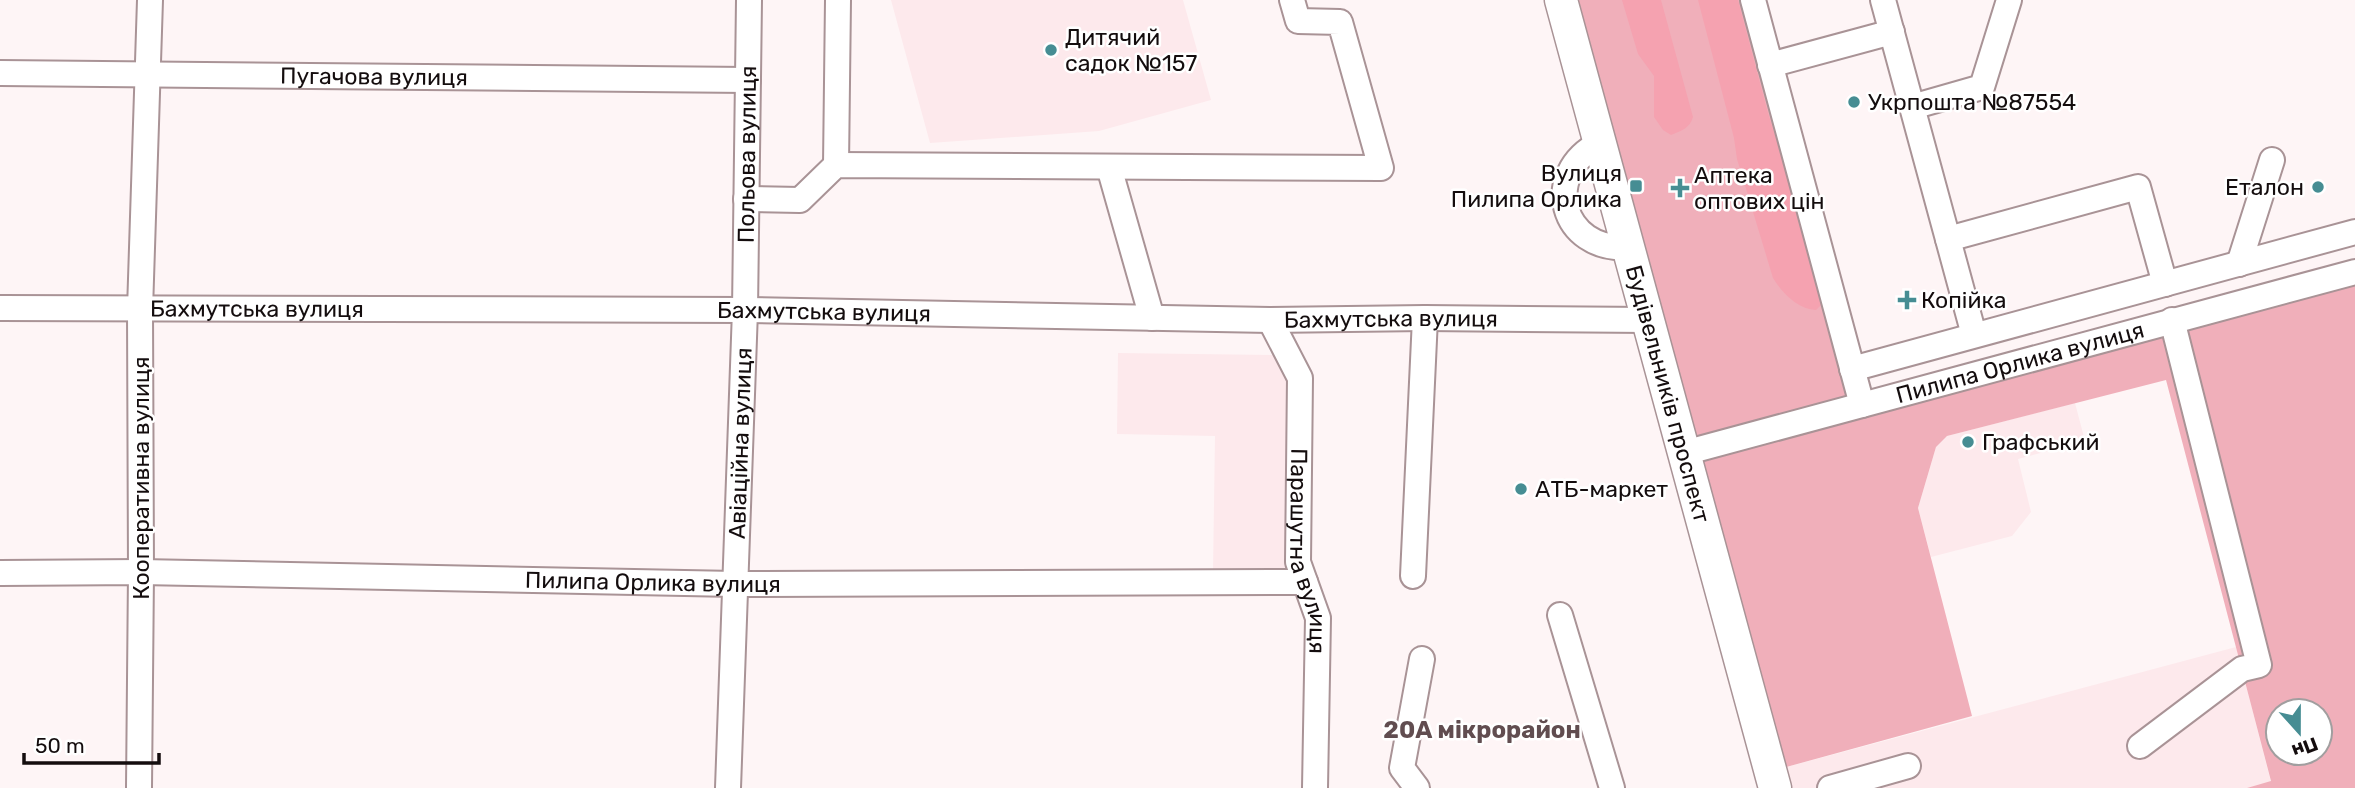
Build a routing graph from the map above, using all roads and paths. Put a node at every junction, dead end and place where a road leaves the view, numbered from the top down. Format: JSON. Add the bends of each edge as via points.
{"nodes":[{"id":1,"x":150,"y":0,"type":"edge"},
{"id":2,"x":749,"y":0,"type":"edge"},
{"id":3,"x":838,"y":0,"type":"edge"},
{"id":4,"x":1292,"y":0,"type":"edge"},
{"id":5,"x":1562,"y":0,"type":"edge"},
{"id":6,"x":1753,"y":0,"type":"edge"},
{"id":7,"x":1883,"y":0,"type":"edge"},
{"id":8,"x":2009,"y":0,"type":"edge"},
{"id":9,"x":1892,"y":32,"type":"junction"},
{"id":10,"x":1770,"y":65,"type":"junction"},
{"id":11,"x":0,"y":73,"type":"edge"},
{"id":12,"x":149,"y":74,"type":"junction"},
{"id":13,"x":748,"y":80,"type":"junction"},
{"id":14,"x":1912,"y":107,"type":"junction"},
{"id":15,"x":1600,"y":143,"type":"junction"},
{"id":16,"x":2272,"y":160,"type":"dead end"},
{"id":17,"x":836,"y":165,"type":"junction"},
{"id":18,"x":1109,"y":167,"type":"junction"},
{"id":19,"x":746,"y":200,"type":"junction"},
{"id":20,"x":2355,"y":232,"type":"edge"},
{"id":21,"x":1948,"y":239,"type":"junction"},
{"id":22,"x":1628,"y":247,"type":"junction"},
{"id":23,"x":2239,"y":264,"type":"junction"},
{"id":24,"x":2355,"y":272,"type":"edge"},
{"id":25,"x":2165,"y":284,"type":"junction"},
{"id":26,"x":0,"y":308,"type":"edge"},
{"id":27,"x":140,"y":310,"type":"junction"},
{"id":28,"x":745,"y":310,"type":"junction"},
{"id":29,"x":1152,"y":318,"type":"junction"},
{"id":30,"x":1425,"y":318,"type":"junction"},
{"id":31,"x":1270,"y":320,"type":"junction"},
{"id":32,"x":1648,"y":320,"type":"junction"},
{"id":33,"x":2172,"y":320,"type":"junction"},
{"id":34,"x":1974,"y":335,"type":"junction"},
{"id":35,"x":1853,"y":369,"type":"junction"},
{"id":36,"x":1862,"y":405,"type":"junction"},
{"id":37,"x":1684,"y":453,"type":"junction"},
{"id":38,"x":141,"y":572,"type":"junction"},
{"id":39,"x":0,"y":573,"type":"edge"},
{"id":40,"x":1413,"y":576,"type":"dead end"},
{"id":41,"x":1305,"y":582,"type":"junction"},
{"id":42,"x":735,"y":584,"type":"junction"},
{"id":43,"x":1560,"y":615,"type":"dead end"},
{"id":44,"x":1422,"y":659,"type":"dead end"},
{"id":45,"x":2140,"y":746,"type":"dead end"},
{"id":46,"x":1908,"y":766,"type":"dead end"},
{"id":47,"x":1863,"y":783,"type":"edge"},
{"id":48,"x":139,"y":788,"type":"edge"},
{"id":49,"x":728,"y":788,"type":"edge"},
{"id":50,"x":1315,"y":788,"type":"edge"},
{"id":51,"x":1417,"y":788,"type":"edge"},
{"id":52,"x":1612,"y":788,"type":"edge"},
{"id":53,"x":1775,"y":788,"type":"edge"},
{"id":54,"x":1830,"y":788,"type":"edge"}],
"edges":[{"from":1,"to":12,"type":"street","name":"Кооперативна вулиця"},
{"from":2,"to":13,"type":"street","name":"Польова вулиця"},
{"from":3,"to":17,"type":"street"},
{"from":4,"to":18,"type":"street","via":[[1298,22],[1340,22],[1381,169]]},
{"from":5,"to":15,"type":"main road","name":"Будівельників проспект"},
{"from":6,"to":10,"type":"street"},
{"from":7,"to":9,"type":"street"},
{"from":8,"to":14,"type":"street","via":[[1982,87]]},
{"from":9,"to":10,"type":"street"},
{"from":9,"to":14,"type":"street"},
{"from":10,"to":35,"type":"street"},
{"from":11,"to":12,"type":"street","name":"Пугачова вулиця"},
{"from":12,"to":13,"type":"street","name":"Пугачова вулиця"},
{"from":12,"to":27,"type":"street","name":"Кооперативна вулиця"},
{"from":13,"to":19,"type":"street","name":"Польова вулиця"},
{"from":14,"to":21,"type":"street"},
{"from":15,"to":22,"type":"main road","name":"Будівельників проспект"},
{"from":15,"to":22,"type":"street","via":[[1570,169],[1565,181],[1566,208],[1589,240]]},
{"from":16,"to":23,"type":"street"},
{"from":17,"to":18,"type":"street"},
{"from":17,"to":19,"type":"street","via":[[800,200]]},
{"from":18,"to":29,"type":"street"},
{"from":19,"to":28,"type":"street","name":"Польова вулиця"},
{"from":20,"to":23,"type":"street"},
{"from":21,"to":25,"type":"street","via":[[2138,187]]},
{"from":21,"to":34,"type":"street"},
{"from":22,"to":32,"type":"main road","name":"Будівельників проспект"},
{"from":23,"to":25,"type":"street"},
{"from":24,"to":33,"type":"street","name":"Пилипа Орлика вулиця"},
{"from":25,"to":34,"type":"street"},
{"from":26,"to":27,"type":"street","name":"Бахмутська вулиця"},
{"from":27,"to":28,"type":"street","name":"Бахмутська вулиця"},
{"from":27,"to":38,"type":"street","name":"Кооперативна вулиця"},
{"from":28,"to":29,"type":"street","name":"Бахмутська вулиця"},
{"from":28,"to":42,"type":"street","name":"Авіаційна вулиця"},
{"from":29,"to":31,"type":"street","name":"Бахмутська вулиця"},
{"from":30,"to":31,"type":"street","name":"Бахмутська вулиця"},
{"from":30,"to":32,"type":"street","name":"Бахмутська вулиця"},
{"from":30,"to":40,"type":"street"},
{"from":31,"to":41,"type":"street","name":"Парашутна вулиця","via":[[1300,378],[1298,562]]},
{"from":32,"to":37,"type":"main road","name":"Будівельників проспект"},
{"from":33,"to":36,"type":"street","name":"Пилипа Орлика вулиця"},
{"from":33,"to":45,"type":"street","via":[[2259,665],[2242,669]]},
{"from":34,"to":35,"type":"street"},
{"from":35,"to":36,"type":"street"},
{"from":36,"to":37,"type":"street","name":"Пилипа Орлика вулиця"},
{"from":37,"to":53,"type":"main road","name":"Будівельників проспект"},
{"from":38,"to":39,"type":"street","name":"Пилипа Орлика вулиця"},
{"from":38,"to":42,"type":"street","name":"Пилипа Орлика вулиця"},
{"from":38,"to":48,"type":"street","name":"Кооперативна вулиця"},
{"from":41,"to":42,"type":"street","name":"Пилипа Орлика вулиця"},
{"from":41,"to":50,"type":"street","name":"Парашутна вулиця","via":[[1318,618]]},
{"from":42,"to":49,"type":"street","name":"Авіаційна вулиця"},
{"from":43,"to":52,"type":"street"},
{"from":44,"to":51,"type":"street","via":[[1402,768]]},
{"from":46,"to":47,"type":"street"},
{"from":47,"to":54,"type":"street"}]}
